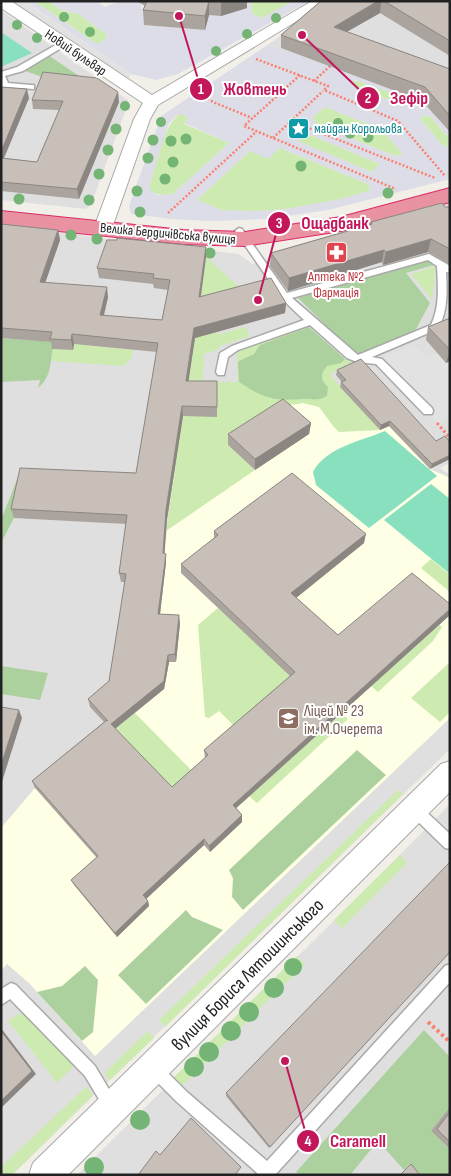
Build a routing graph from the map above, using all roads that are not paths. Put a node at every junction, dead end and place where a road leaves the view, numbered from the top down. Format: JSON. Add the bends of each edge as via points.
{"nodes":[{"id":1,"x":1,"y":1,"type":"edge"},
{"id":2,"x":323,"y":1,"type":"edge"},
{"id":3,"x":64,"y":44,"type":"junction"},
{"id":4,"x":1,"y":75,"type":"edge"},
{"id":5,"x":3,"y":87,"type":"edge"},
{"id":6,"x":31,"y":87,"type":"dead end"},
{"id":7,"x":152,"y":102,"type":"junction"},
{"id":8,"x":445,"y":184,"type":"edge"},
{"id":9,"x":1,"y":208,"type":"edge"},
{"id":10,"x":1,"y":218,"type":"edge"},
{"id":11,"x":105,"y":224,"type":"junction"},
{"id":12,"x":242,"y":235,"type":"junction"},
{"id":13,"x":445,"y":267,"type":"edge"},
{"id":14,"x":285,"y":297,"type":"junction"},
{"id":15,"x":445,"y":314,"type":"edge"},
{"id":16,"x":311,"y":321,"type":"junction"},
{"id":17,"x":357,"y":360,"type":"junction"},
{"id":18,"x":221,"y":372,"type":"dead end"},
{"id":19,"x":428,"y":411,"type":"dead end"},
{"id":20,"x":450,"y":773,"type":"edge"},
{"id":21,"x":413,"y":808,"type":"junction"},
{"id":22,"x":450,"y":843,"type":"edge"},
{"id":23,"x":450,"y":971,"type":"edge"},
{"id":24,"x":1,"y":998,"type":"edge"},
{"id":25,"x":153,"y":1067,"type":"junction"},
{"id":26,"x":112,"y":1108,"type":"junction"},
{"id":27,"x":266,"y":1173,"type":"edge"},
{"id":28,"x":45,"y":1175,"type":"edge"}],
"edges":[{"from":1,"to":3,"type":"street","name":"Новий бульвар"},
{"from":2,"to":7,"type":"street"},
{"from":3,"to":4,"type":"lane","via":[[20,70]]},
{"from":3,"to":7,"type":"street","name":"Новий бульвар"},
{"from":4,"to":5,"type":"lane"},
{"from":5,"to":6,"type":"lane"},
{"from":7,"to":11,"type":"street","via":[[142,119]]},
{"from":8,"to":12,"type":"highway","name":"Велика Бердичівська вулиця","via":[[341,224]]},
{"from":9,"to":11,"type":"highway","name":"Велика Бердичівська вулиця"},
{"from":10,"to":11,"type":"highway","name":"Велика Бердичівська вулиця"},
{"from":11,"to":12,"type":"highway","name":"Велика Бердичівська вулиця","via":[[183,237]]},
{"from":12,"to":14,"type":"lane"},
{"from":13,"to":14,"type":"lane","via":[[428,257]]},
{"from":13,"to":15,"type":"lane"},
{"from":14,"to":16,"type":"lane"},
{"from":15,"to":17,"type":"lane","via":[[436,328]]},
{"from":16,"to":17,"type":"lane"},
{"from":16,"to":18,"type":"lane","via":[[235,348],[223,355]]},
{"from":17,"to":19,"type":"lane","via":[[378,361]]},
{"from":20,"to":21,"type":"street","name":"вулиця Бориса Лятошинського"},
{"from":21,"to":22,"type":"lane"},
{"from":21,"to":25,"type":"street","name":"вулиця Бориса Лятошинського"},
{"from":23,"to":27,"type":"lane"},
{"from":24,"to":26,"type":"lane","via":[[12,990],[90,1071]]},
{"from":25,"to":26,"type":"street","name":"вулиця Бориса Лятошинського"},
{"from":25,"to":27,"type":"lane"},
{"from":26,"to":28,"type":"street","name":"вулиця Бориса Лятошинського"}]}
